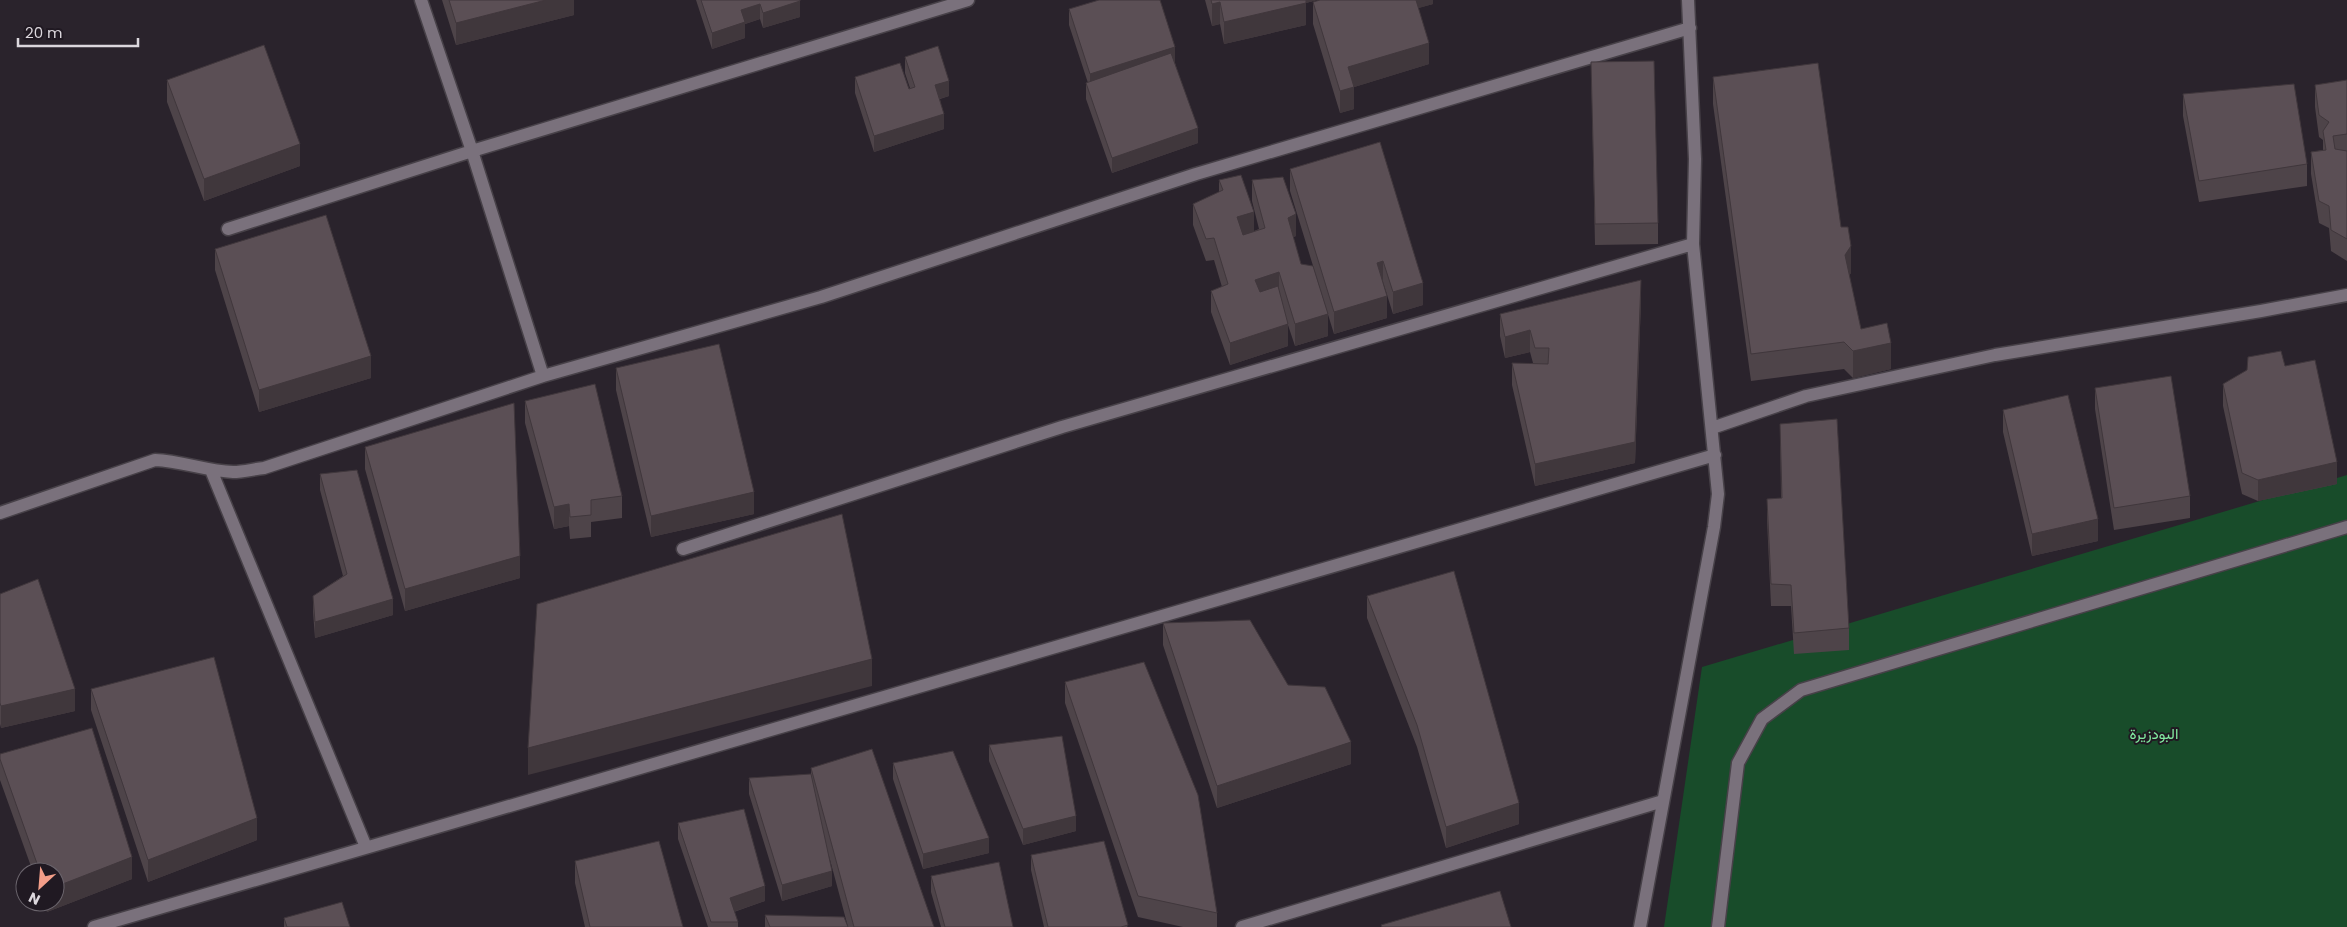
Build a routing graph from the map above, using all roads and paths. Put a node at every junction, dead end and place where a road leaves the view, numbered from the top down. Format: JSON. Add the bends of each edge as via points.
{"nodes":[{"id":1,"x":421,"y":0,"type":"edge"},
{"id":2,"x":968,"y":0,"type":"edge"},
{"id":3,"x":1688,"y":0,"type":"edge"},
{"id":4,"x":1690,"y":28,"type":"junction"},
{"id":5,"x":472,"y":151,"type":"junction"},
{"id":6,"x":228,"y":229,"type":"dead end"},
{"id":7,"x":1693,"y":244,"type":"junction"},
{"id":8,"x":2347,"y":295,"type":"edge"},
{"id":9,"x":543,"y":376,"type":"junction"},
{"id":10,"x":1712,"y":428,"type":"junction"},
{"id":11,"x":1715,"y":455,"type":"junction"},
{"id":12,"x":211,"y":470,"type":"junction"},
{"id":13,"x":0,"y":513,"type":"edge"},
{"id":14,"x":2347,"y":527,"type":"edge"},
{"id":15,"x":683,"y":549,"type":"dead end"},
{"id":16,"x":1662,"y":801,"type":"junction"},
{"id":17,"x":366,"y":847,"type":"junction"},
{"id":18,"x":94,"y":927,"type":"edge"},
{"id":19,"x":1242,"y":927,"type":"edge"},
{"id":20,"x":1640,"y":927,"type":"edge"},
{"id":21,"x":1718,"y":927,"type":"edge"}],
"edges":[{"from":1,"to":5,"type":"street"},
{"from":2,"to":5,"type":"street"},
{"from":3,"to":4,"type":"street"},
{"from":4,"to":7,"type":"street","via":[[1695,159]]},
{"from":4,"to":9,"type":"street","via":[[1196,174],[821,297]]},
{"from":5,"to":6,"type":"street"},
{"from":5,"to":9,"type":"street"},
{"from":7,"to":10,"type":"street"},
{"from":7,"to":15,"type":"street","via":[[1062,427]]},
{"from":8,"to":10,"type":"street","via":[[1995,355],[1806,396]]},
{"from":9,"to":12,"type":"street","via":[[264,468],[234,472]]},
{"from":10,"to":11,"type":"street"},
{"from":11,"to":16,"type":"street","via":[[1718,494],[1714,527]]},
{"from":11,"to":17,"type":"street"},
{"from":12,"to":13,"type":"street","via":[[155,460]]},
{"from":12,"to":17,"type":"street"},
{"from":14,"to":21,"type":"street","via":[[1801,690],[1762,719],[1738,763]]},
{"from":16,"to":19,"type":"street"},
{"from":16,"to":20,"type":"street"},
{"from":17,"to":18,"type":"street"}]}
